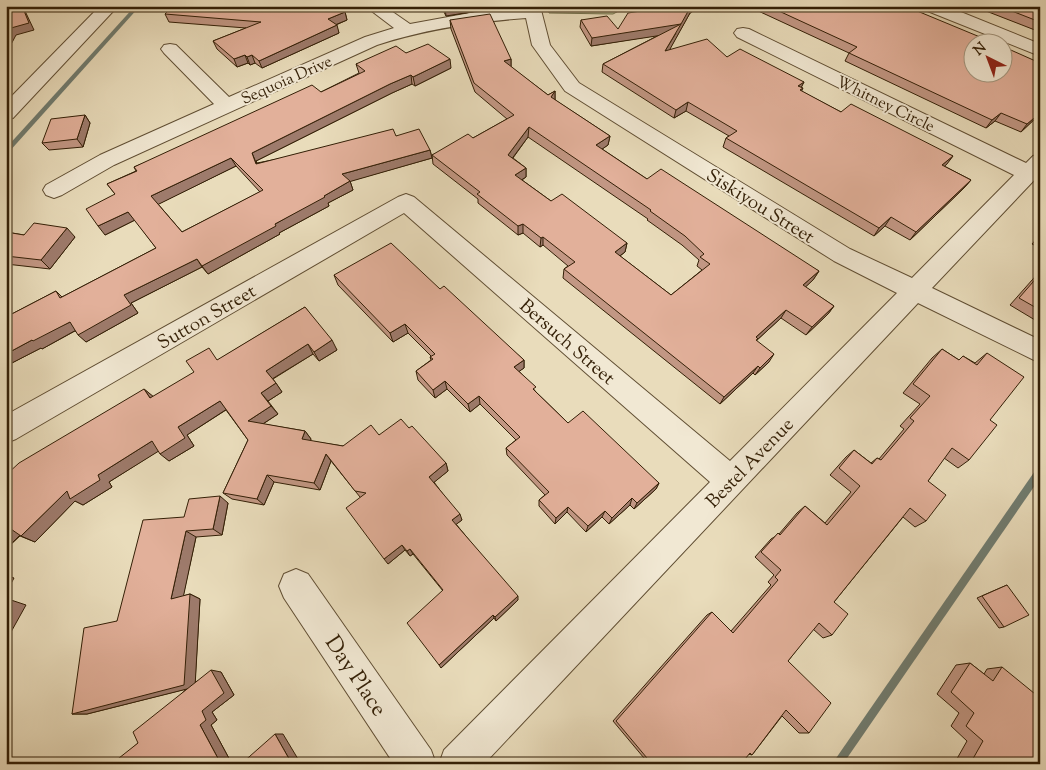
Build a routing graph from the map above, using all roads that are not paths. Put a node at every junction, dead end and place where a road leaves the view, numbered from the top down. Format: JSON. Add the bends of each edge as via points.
{"nodes":[{"id":1,"x":110,"y":6,"type":"edge"},
{"id":2,"x":373,"y":6,"type":"edge"},
{"id":3,"x":931,"y":6,"type":"edge"},
{"id":4,"x":532,"y":10,"type":"edge"},
{"id":5,"x":406,"y":29,"type":"junction"},
{"id":6,"x":743,"y":33,"type":"dead end"},
{"id":7,"x":170,"y":49,"type":"dead end"},
{"id":8,"x":1040,"y":51,"type":"edge"},
{"id":9,"x":227,"y":106,"type":"junction"},
{"id":10,"x":6,"y":114,"type":"edge"},
{"id":11,"x":1034,"y":167,"type":"edge"},
{"id":12,"x":54,"y":190,"type":"dead end"},
{"id":13,"x":406,"y":202,"type":"joint"},
{"id":14,"x":913,"y":292,"type":"junction"},
{"id":15,"x":1040,"y":352,"type":"edge"},
{"id":16,"x":6,"y":430,"type":"edge"},
{"id":17,"x":731,"y":481,"type":"junction"},
{"id":18,"x":296,"y":586,"type":"dead end"},
{"id":19,"x":417,"y":764,"type":"edge"},
{"id":20,"x":458,"y":764,"type":"edge"}],
"edges":[{"from":1,"to":10,"type":"street"},
{"from":2,"to":5,"type":"street"},
{"from":3,"to":8,"type":"street"},
{"from":4,"to":5,"type":"street","name":"Sequoia Drive","via":[[454,19]]},
{"from":4,"to":14,"type":"street","name":"Siskiyou Street","via":[[541,45],[572,87],[842,256]]},
{"from":5,"to":9,"type":"street","name":"Sequoia Drive","via":[[371,41]]},
{"from":6,"to":11,"type":"street","name":"Whitney Circle"},
{"from":7,"to":9,"type":"street"},
{"from":9,"to":12,"type":"street","name":"Sequoia Drive","via":[[107,160]]},
{"from":11,"to":14,"type":"street","name":"Bestel Avenue"},
{"from":13,"to":16,"type":"street","name":"Sutton Street"},
{"from":13,"to":17,"type":"street","name":"Bersuch Street"},
{"from":14,"to":15,"type":"street","name":"Siskiyou Street"},
{"from":14,"to":17,"type":"street","name":"Bestel Avenue"},
{"from":17,"to":20,"type":"street","name":"Bestel Avenue"},
{"from":18,"to":19,"type":"street","name":"Day Place"}]}
